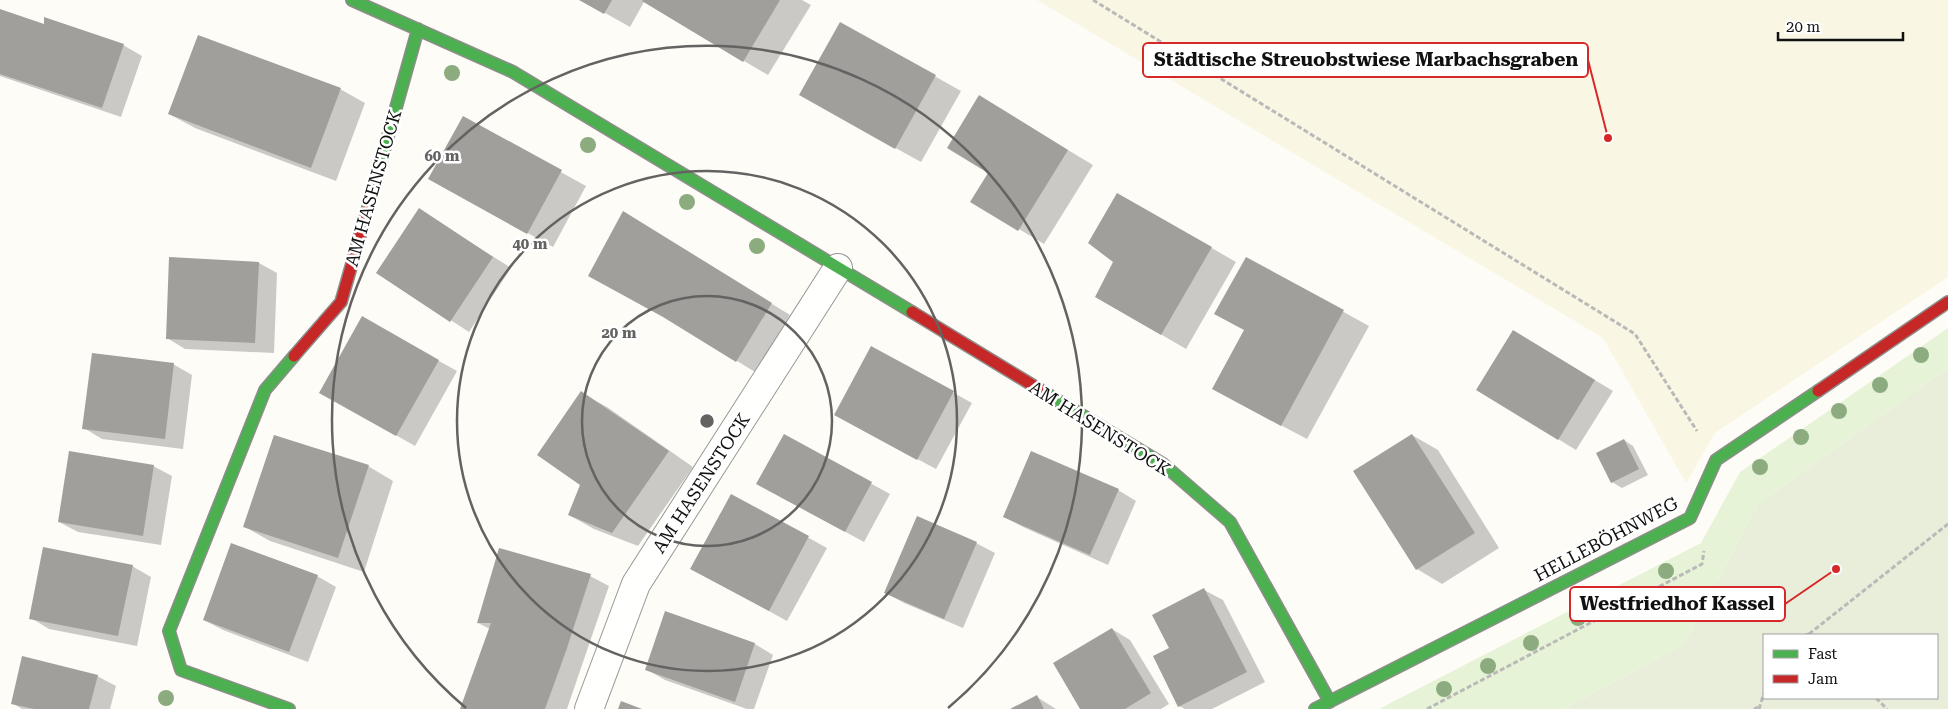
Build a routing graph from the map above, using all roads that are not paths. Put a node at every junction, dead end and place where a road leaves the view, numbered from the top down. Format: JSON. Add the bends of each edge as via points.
{"nodes":[{"id":1,"x":352,"y":0,"type":"edge"},
{"id":2,"x":418,"y":29,"type":"junction"},
{"id":3,"x":838,"y":268,"type":"junction"},
{"id":4,"x":1948,"y":302,"type":"edge"},
{"id":5,"x":1330,"y":702,"type":"junction"},
{"id":6,"x":289,"y":709,"type":"edge"},
{"id":7,"x":589,"y":709,"type":"edge"},
{"id":8,"x":1315,"y":709,"type":"edge"}],
"edges":[{"from":1,"to":2,"type":"street"},
{"from":2,"to":3,"type":"street","name":"AM HASENSTOCK","via":[[513,72]]},
{"from":2,"to":6,"type":"street","name":"AM HASENSTOCK","via":[[341,302],[265,390],[169,631],[181,670]]},
{"from":3,"to":5,"type":"street","name":"AM HASENSTOCK","via":[[1163,464],[1230,522]]},
{"from":3,"to":7,"type":"street","name":"AM HASENSTOCK","via":[[636,584]]},
{"from":4,"to":5,"type":"street","name":"HELLEBÖHNWEG","via":[[1716,460],[1690,518]]},
{"from":5,"to":8,"type":"street","name":"HELLEBÖHNWEG"}]}
